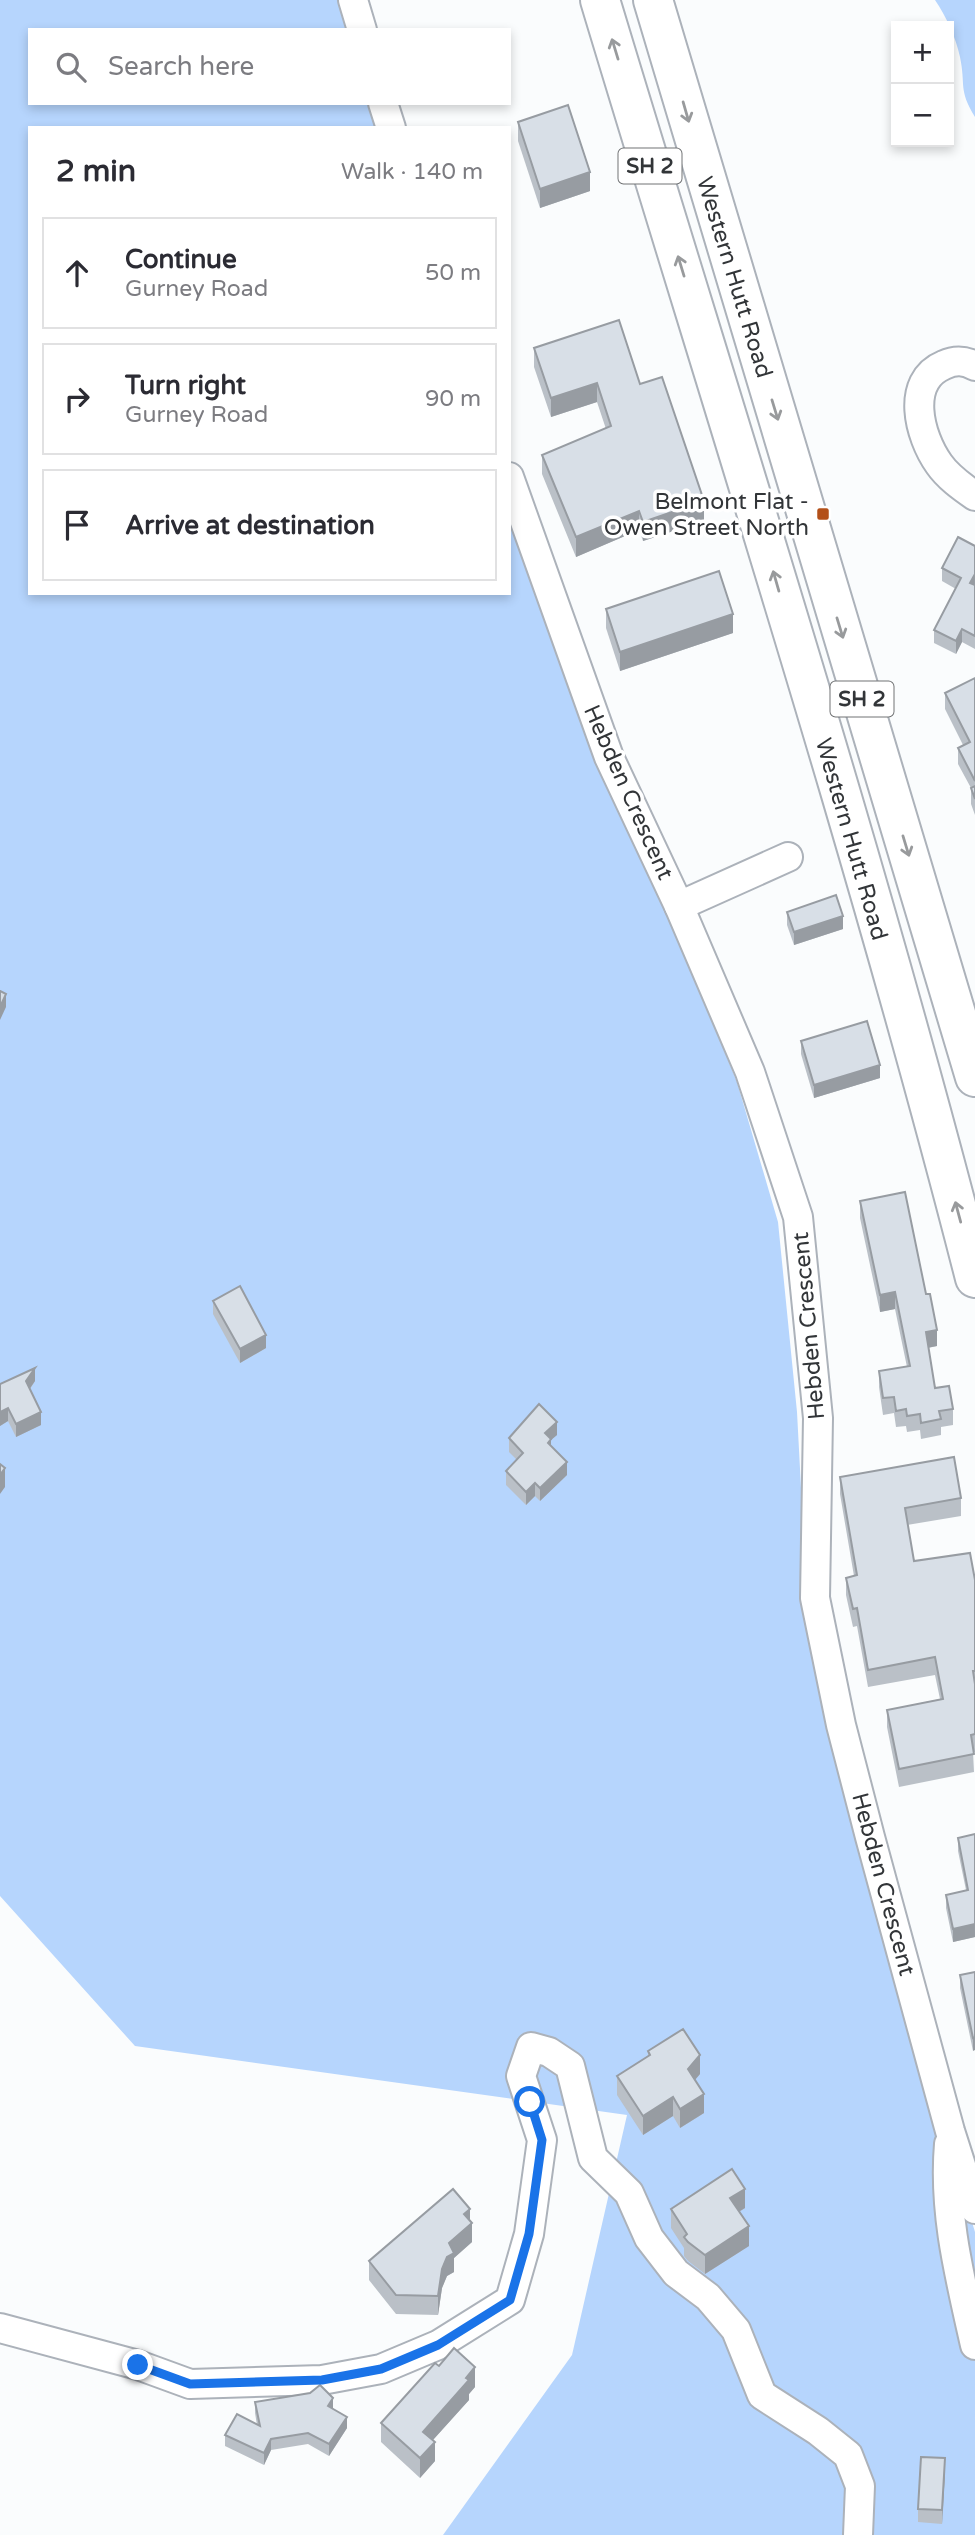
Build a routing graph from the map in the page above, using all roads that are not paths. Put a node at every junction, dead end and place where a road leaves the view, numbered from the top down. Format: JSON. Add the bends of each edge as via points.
{"nodes":[{"id":1,"x":353,"y":0,"type":"edge"},
{"id":2,"x":600,"y":0,"type":"edge"},
{"id":3,"x":653,"y":0,"type":"edge"},
{"id":4,"x":361,"y":28,"type":"edge"},
{"id":5,"x":384,"y":105,"type":"edge"},
{"id":6,"x":390,"y":126,"type":"edge"},
{"id":7,"x":975,"y":366,"type":"edge"},
{"id":8,"x":511,"y":483,"type":"edge"},
{"id":9,"x":975,"y":496,"type":"edge"},
{"id":10,"x":788,"y":857,"type":"dead end"},
{"id":11,"x":679,"y":905,"type":"junction"},
{"id":12,"x":975,"y":1077,"type":"edge"},
{"id":13,"x":975,"y":1278,"type":"edge"},
{"id":14,"x":950,"y":2131,"type":"junction"},
{"id":15,"x":975,"y":2209,"type":"edge"},
{"id":16,"x":0,"y":2328,"type":"edge"},
{"id":17,"x":975,"y":2345,"type":"edge"},
{"id":18,"x":858,"y":2535,"type":"edge"}],
"edges":[{"from":1,"to":4,"type":"street"},
{"from":13,"to":2,"type":"highway","name":"Western Hutt Road","number":"SH 2","one_way":true,"via":[[899,997]]},
{"from":3,"to":12,"type":"highway","name":"Western Hutt Road","number":"SH 2","one_way":true},
{"from":5,"to":6,"type":"street"},
{"from":7,"to":9,"type":"street","via":[[954,361],[932,370],[922,383],[919,401],[927,444],[939,465]]},
{"from":8,"to":11,"type":"street","name":"Hebden Crescent","via":[[609,757]]},
{"from":10,"to":11,"type":"street"},
{"from":11,"to":14,"type":"street","name":"Hebden Crescent","via":[[750,1072],[799,1217],[818,1418],[814,1598],[844,1738]]},
{"from":14,"to":15,"type":"street","name":"Hebden Crescent"},
{"from":14,"to":17,"type":"street","via":[[946,2179],[952,2245]]},
{"from":16,"to":18,"type":"street","via":[[138,2365],[190,2384],[322,2380],[381,2369],[438,2345],[510,2300],[529,2234],[542,2140],[522,2076],[531,2048],[549,2052],[570,2066],[593,2158],[629,2193],[649,2238],[676,2273],[709,2297],[736,2330],[762,2395],[848,2455],[860,2486]]}]}
